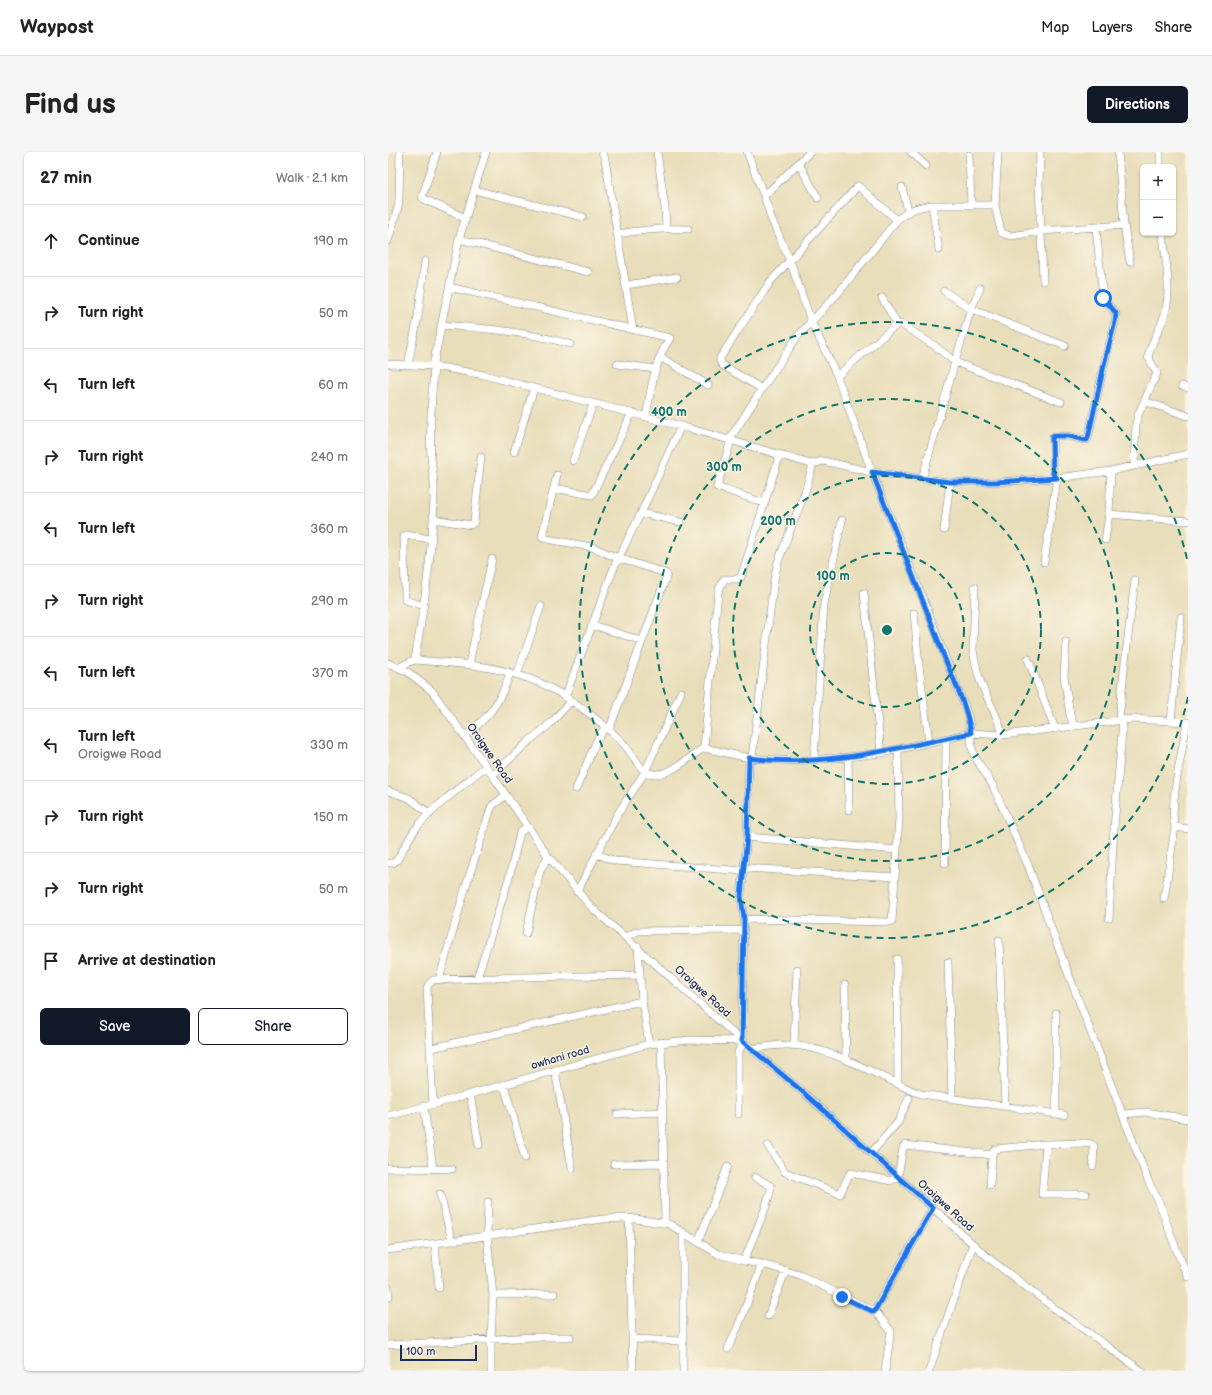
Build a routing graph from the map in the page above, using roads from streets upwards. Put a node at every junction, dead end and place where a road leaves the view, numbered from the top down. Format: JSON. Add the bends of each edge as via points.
{"nodes":[{"id":1,"x":400,"y":152,"type":"edge"},
{"id":2,"x":486,"y":152,"type":"edge"},
{"id":3,"x":602,"y":152,"type":"edge"},
{"id":4,"x":657,"y":152,"type":"edge"},
{"id":5,"x":747,"y":152,"type":"edge"},
{"id":6,"x":810,"y":152,"type":"edge"},
{"id":7,"x":911,"y":152,"type":"edge"},
{"id":8,"x":998,"y":152,"type":"edge"},
{"id":9,"x":1040,"y":152,"type":"edge"},
{"id":10,"x":1118,"y":152,"type":"edge"},
{"id":11,"x":1160,"y":152,"type":"edge"},
{"id":12,"x":434,"y":153,"type":"edge"},
{"id":13,"x":969,"y":155,"type":"dead end"},
{"id":14,"x":799,"y":164,"type":"junction"},
{"id":15,"x":1160,"y":164,"type":"edge"},
{"id":16,"x":926,"y":166,"type":"dead end"},
{"id":17,"x":902,"y":187,"type":"dead end"},
{"id":18,"x":474,"y":190,"type":"junction"},
{"id":19,"x":764,"y":196,"type":"junction"},
{"id":20,"x":818,"y":198,"type":"dead end"},
{"id":21,"x":971,"y":204,"type":"junction"},
{"id":22,"x":932,"y":205,"type":"junction"},
{"id":23,"x":995,"y":205,"type":"junction"},
{"id":24,"x":908,"y":211,"type":"junction"},
{"id":25,"x":583,"y":217,"type":"dead end"},
{"id":26,"x":465,"y":218,"type":"junction"},
{"id":27,"x":897,"y":220,"type":"junction"},
{"id":28,"x":1124,"y":225,"type":"junction"},
{"id":29,"x":1096,"y":227,"type":"junction"},
{"id":30,"x":666,"y":228,"type":"junction"},
{"id":31,"x":688,"y":229,"type":"dead end"},
{"id":32,"x":1041,"y":231,"type":"junction"},
{"id":33,"x":618,"y":234,"type":"junction"},
{"id":34,"x":1163,"y":236,"type":"edge"},
{"id":35,"x":459,"y":239,"type":"junction"},
{"id":36,"x":388,"y":241,"type":"edge"},
{"id":37,"x":939,"y":250,"type":"dead end"},
{"id":38,"x":425,"y":261,"type":"dead end"},
{"id":39,"x":790,"y":261,"type":"junction"},
{"id":40,"x":1130,"y":262,"type":"dead end"},
{"id":41,"x":588,"y":272,"type":"dead end"},
{"id":42,"x":676,"y":277,"type":"dead end"},
{"id":43,"x":1043,"y":281,"type":"dead end"},
{"id":44,"x":626,"y":285,"type":"junction"},
{"id":45,"x":449,"y":287,"type":"junction"},
{"id":46,"x":980,"y":288,"type":"dead end"},
{"id":47,"x":944,"y":291,"type":"dead end"},
{"id":48,"x":882,"y":298,"type":"dead end"},
{"id":49,"x":971,"y":309,"type":"junction"},
{"id":50,"x":811,"y":322,"type":"junction"},
{"id":51,"x":897,"y":324,"type":"junction"},
{"id":52,"x":441,"y":325,"type":"junction"},
{"id":53,"x":633,"y":330,"type":"junction"},
{"id":54,"x":570,"y":344,"type":"dead end"},
{"id":55,"x":1065,"y":346,"type":"dead end"},
{"id":56,"x":660,"y":357,"type":"junction"},
{"id":57,"x":955,"y":362,"type":"junction"},
{"id":58,"x":388,"y":364,"type":"edge"},
{"id":59,"x":617,"y":364,"type":"dead end"},
{"id":60,"x":408,"y":365,"type":"junction"},
{"id":61,"x":433,"y":366,"type":"junction"},
{"id":62,"x":656,"y":369,"type":"junction"},
{"id":63,"x":837,"y":376,"type":"junction"},
{"id":64,"x":708,"y":385,"type":"dead end"},
{"id":65,"x":534,"y":388,"type":"junction"},
{"id":66,"x":762,"y":389,"type":"junction"},
{"id":67,"x":1144,"y":400,"type":"junction"},
{"id":68,"x":1061,"y":402,"type":"dead end"},
{"id":69,"x":594,"y":404,"type":"junction"},
{"id":70,"x":632,"y":413,"type":"junction"},
{"id":71,"x":1188,"y":416,"type":"edge"},
{"id":72,"x":646,"y":417,"type":"junction"},
{"id":73,"x":681,"y":426,"type":"junction"},
{"id":74,"x":730,"y":440,"type":"junction"},
{"id":75,"x":514,"y":452,"type":"dead end"},
{"id":76,"x":780,"y":454,"type":"junction"},
{"id":77,"x":1188,"y":454,"type":"edge"},
{"id":78,"x":481,"y":457,"type":"dead end"},
{"id":79,"x":573,"y":461,"type":"dead end"},
{"id":80,"x":813,"y":464,"type":"junction"},
{"id":81,"x":1134,"y":465,"type":"junction"},
{"id":82,"x":1111,"y":471,"type":"junction"},
{"id":83,"x":872,"y":472,"type":"junction"},
{"id":84,"x":557,"y":475,"type":"dead end"},
{"id":85,"x":1057,"y":478,"type":"junction"},
{"id":86,"x":922,"y":479,"type":"junction"},
{"id":87,"x":950,"y":482,"type":"junction"},
{"id":88,"x":554,"y":488,"type":"junction"},
{"id":89,"x":764,"y":503,"type":"junction"},
{"id":90,"x":641,"y":513,"type":"junction"},
{"id":91,"x":1109,"y":514,"type":"junction"},
{"id":92,"x":433,"y":519,"type":"junction"},
{"id":93,"x":842,"y":520,"type":"dead end"},
{"id":94,"x":1188,"y":521,"type":"edge"},
{"id":95,"x":680,"y":522,"type":"dead end"},
{"id":96,"x":944,"y":530,"type":"dead end"},
{"id":97,"x":431,"y":539,"type":"junction"},
{"id":98,"x":1105,"y":540,"type":"dead end"},
{"id":99,"x":618,"y":558,"type":"junction"},
{"id":100,"x":492,"y":559,"type":"dead end"},
{"id":101,"x":1044,"y":562,"type":"dead end"},
{"id":102,"x":1135,"y":580,"type":"dead end"},
{"id":103,"x":975,"y":587,"type":"dead end"},
{"id":104,"x":864,"y":593,"type":"dead end"},
{"id":105,"x":424,"y":606,"type":"junction"},
{"id":106,"x":541,"y":606,"type":"dead end"},
{"id":107,"x":914,"y":613,"type":"dead end"},
{"id":108,"x":1181,"y":617,"type":"dead end"},
{"id":109,"x":593,"y":625,"type":"junction"},
{"id":110,"x":642,"y":641,"type":"junction"},
{"id":111,"x":1066,"y":642,"type":"dead end"},
{"id":112,"x":1028,"y":659,"type":"dead end"},
{"id":113,"x":416,"y":660,"type":"junction"},
{"id":114,"x":388,"y":663,"type":"edge"},
{"id":115,"x":468,"y":664,"type":"junction"},
{"id":116,"x":400,"y":667,"type":"junction"},
{"id":117,"x":514,"y":674,"type":"junction"},
{"id":118,"x":681,"y":692,"type":"dead end"},
{"id":119,"x":568,"y":699,"type":"junction"},
{"id":120,"x":1121,"y":720,"type":"junction"},
{"id":121,"x":1171,"y":721,"type":"junction"},
{"id":122,"x":1188,"y":722,"type":"edge"},
{"id":123,"x":1074,"y":726,"type":"junction"},
{"id":124,"x":607,"y":728,"type":"junction"},
{"id":125,"x":1055,"y":730,"type":"junction"},
{"id":126,"x":971,"y":733,"type":"junction"},
{"id":127,"x":1003,"y":735,"type":"junction"},
{"id":128,"x":465,"y":736,"type":"junction"},
{"id":129,"x":946,"y":738,"type":"junction"},
{"id":130,"x":929,"y":742,"type":"junction"},
{"id":131,"x":704,"y":748,"type":"junction"},
{"id":132,"x":898,"y":749,"type":"junction"},
{"id":133,"x":881,"y":753,"type":"junction"},
{"id":134,"x":848,"y":757,"type":"junction"},
{"id":135,"x":750,"y":758,"type":"junction"},
{"id":136,"x":814,"y":760,"type":"junction"},
{"id":137,"x":486,"y":766,"type":"junction"},
{"id":138,"x":645,"y":772,"type":"junction"},
{"id":139,"x":493,"y":775,"type":"junction"},
{"id":140,"x":576,"y":789,"type":"dead end"},
{"id":141,"x":388,"y":791,"type":"edge"},
{"id":142,"x":506,"y":795,"type":"junction"},
{"id":143,"x":849,"y":810,"type":"dead end"},
{"id":144,"x":430,"y":814,"type":"junction"},
{"id":145,"x":527,"y":826,"type":"junction"},
{"id":146,"x":1175,"y":827,"type":"junction"},
{"id":147,"x":1188,"y":829,"type":"edge"},
{"id":148,"x":747,"y":837,"type":"junction"},
{"id":149,"x":898,"y":850,"type":"junction"},
{"id":150,"x":596,"y":854,"type":"junction"},
{"id":151,"x":548,"y":856,"type":"junction"},
{"id":152,"x":945,"y":862,"type":"dead end"},
{"id":153,"x":388,"y":863,"type":"edge"},
{"id":154,"x":744,"y":869,"type":"junction"},
{"id":155,"x":896,"y":877,"type":"junction"},
{"id":156,"x":577,"y":892,"type":"junction"},
{"id":157,"x":1164,"y":899,"type":"dead end"},
{"id":158,"x":1109,"y":918,"type":"dead end"},
{"id":159,"x":744,"y":919,"type":"junction"},
{"id":160,"x":743,"y":930,"type":"junction"},
{"id":161,"x":526,"y":933,"type":"dead end"},
{"id":162,"x":626,"y":937,"type":"junction"},
{"id":163,"x":999,"y":940,"type":"dead end"},
{"id":164,"x":638,"y":947,"type":"junction"},
{"id":165,"x":897,"y":959,"type":"dead end"},
{"id":166,"x":948,"y":962,"type":"dead end"},
{"id":167,"x":797,"y":969,"type":"dead end"},
{"id":168,"x":640,"y":975,"type":"junction"},
{"id":169,"x":476,"y":978,"type":"junction"},
{"id":170,"x":439,"y":980,"type":"junction"},
{"id":171,"x":845,"y":985,"type":"dead end"},
{"id":172,"x":642,"y":1001,"type":"junction"},
{"id":173,"x":1056,"y":1013,"type":"dead end"},
{"id":174,"x":661,"y":1042,"type":"junction"},
{"id":175,"x":743,"y":1042,"type":"junction"},
{"id":176,"x":649,"y":1044,"type":"junction"},
{"id":177,"x":794,"y":1045,"type":"junction"},
{"id":178,"x":432,"y":1048,"type":"junction"},
{"id":179,"x":752,"y":1049,"type":"junction"},
{"id":180,"x":846,"y":1060,"type":"junction"},
{"id":181,"x":555,"y":1070,"type":"junction"},
{"id":182,"x":898,"y":1084,"type":"junction"},
{"id":183,"x":504,"y":1085,"type":"junction"},
{"id":184,"x":470,"y":1094,"type":"junction"},
{"id":185,"x":909,"y":1098,"type":"dead end"},
{"id":186,"x":952,"y":1098,"type":"junction"},
{"id":187,"x":434,"y":1104,"type":"junction"},
{"id":188,"x":424,"y":1106,"type":"junction"},
{"id":189,"x":1005,"y":1106,"type":"junction"},
{"id":190,"x":663,"y":1112,"type":"junction"},
{"id":191,"x":617,"y":1114,"type":"dead end"},
{"id":192,"x":738,"y":1114,"type":"dead end"},
{"id":193,"x":1056,"y":1114,"type":"junction"},
{"id":194,"x":1124,"y":1114,"type":"junction"},
{"id":195,"x":1064,"y":1115,"type":"dead end"},
{"id":196,"x":388,"y":1116,"type":"edge"},
{"id":197,"x":1188,"y":1119,"type":"edge"},
{"id":198,"x":1046,"y":1144,"type":"junction"},
{"id":199,"x":479,"y":1145,"type":"dead end"},
{"id":200,"x":768,"y":1146,"type":"dead end"},
{"id":201,"x":871,"y":1153,"type":"junction"},
{"id":202,"x":992,"y":1155,"type":"junction"},
{"id":203,"x":526,"y":1158,"type":"dead end"},
{"id":204,"x":664,"y":1163,"type":"junction"},
{"id":205,"x":614,"y":1164,"type":"dead end"},
{"id":206,"x":728,"y":1166,"type":"dead end"},
{"id":207,"x":1093,"y":1166,"type":"dead end"},
{"id":208,"x":388,"y":1168,"type":"edge"},
{"id":209,"x":433,"y":1168,"type":"junction"},
{"id":210,"x":452,"y":1168,"type":"dead end"},
{"id":211,"x":572,"y":1168,"type":"dead end"},
{"id":212,"x":755,"y":1177,"type":"dead end"},
{"id":213,"x":898,"y":1177,"type":"junction"},
{"id":214,"x":990,"y":1186,"type":"dead end"},
{"id":215,"x":440,"y":1194,"type":"dead end"},
{"id":216,"x":1086,"y":1194,"type":"dead end"},
{"id":217,"x":488,"y":1202,"type":"dead end"},
{"id":218,"x":933,"y":1208,"type":"junction"},
{"id":219,"x":629,"y":1218,"type":"junction"},
{"id":220,"x":665,"y":1222,"type":"junction"},
{"id":221,"x":683,"y":1232,"type":"junction"},
{"id":222,"x":487,"y":1236,"type":"junction"},
{"id":223,"x":452,"y":1241,"type":"junction"},
{"id":224,"x":698,"y":1242,"type":"junction"},
{"id":225,"x":436,"y":1244,"type":"junction"},
{"id":226,"x":973,"y":1244,"type":"junction"},
{"id":227,"x":388,"y":1250,"type":"edge"},
{"id":228,"x":744,"y":1261,"type":"junction"},
{"id":229,"x":762,"y":1264,"type":"junction"},
{"id":230,"x":786,"y":1270,"type":"junction"},
{"id":231,"x":1188,"y":1276,"type":"edge"},
{"id":232,"x":388,"y":1288,"type":"edge"},
{"id":233,"x":439,"y":1288,"type":"dead end"},
{"id":234,"x":554,"y":1294,"type":"dead end"},
{"id":235,"x":493,"y":1295,"type":"junction"},
{"id":236,"x":389,"y":1297,"type":"dead end"},
{"id":237,"x":874,"y":1312,"type":"junction"},
{"id":238,"x":768,"y":1316,"type":"dead end"},
{"id":239,"x":570,"y":1337,"type":"dead end"},
{"id":240,"x":632,"y":1339,"type":"junction"},
{"id":241,"x":491,"y":1340,"type":"junction"},
{"id":242,"x":682,"y":1341,"type":"junction"},
{"id":243,"x":388,"y":1345,"type":"edge"},
{"id":244,"x":728,"y":1349,"type":"dead end"},
{"id":245,"x":491,"y":1371,"type":"edge"},
{"id":246,"x":633,"y":1371,"type":"edge"},
{"id":247,"x":683,"y":1371,"type":"edge"},
{"id":248,"x":885,"y":1371,"type":"edge"},
{"id":249,"x":929,"y":1371,"type":"edge"},
{"id":250,"x":1142,"y":1371,"type":"edge"}],
"edges":[{"from":1,"to":36,"type":"street","via":[[398,207]]},
{"from":2,"to":18,"type":"street"},
{"from":3,"to":33,"type":"street"},
{"from":4,"to":30,"type":"street"},
{"from":5,"to":19,"type":"street"},
{"from":6,"to":14,"type":"street"},
{"from":7,"to":16,"type":"street"},
{"from":8,"to":23,"type":"street"},
{"from":9,"to":32,"type":"street"},
{"from":10,"to":28,"type":"street"},
{"from":11,"to":15,"type":"street"},
{"from":12,"to":26,"type":"street","via":[[422,198]]},
{"from":13,"to":21,"type":"street"},
{"from":14,"to":19,"type":"street"},
{"from":14,"to":20,"type":"street"},
{"from":17,"to":24,"type":"street"},
{"from":18,"to":25,"type":"street"},
{"from":18,"to":26,"type":"street"},
{"from":19,"to":39,"type":"street"},
{"from":21,"to":22,"type":"street"},
{"from":21,"to":23,"type":"street"},
{"from":22,"to":24,"type":"street"},
{"from":22,"to":37,"type":"street"},
{"from":23,"to":32,"type":"street","via":[[1001,232],[1004,234],[1011,236]]},
{"from":24,"to":27,"type":"street"},
{"from":26,"to":35,"type":"street"},
{"from":27,"to":39,"type":"street","via":[[858,186]]},
{"from":27,"to":50,"type":"street"},
{"from":28,"to":29,"type":"street"},
{"from":28,"to":40,"type":"street"},
{"from":29,"to":32,"type":"street"},
{"from":29,"to":85,"type":"street","via":[[1103,298],[1116,313],[1115,322],[1087,440],[1068,436],[1052,437],[1053,474]]},
{"from":30,"to":31,"type":"street"},
{"from":30,"to":33,"type":"street"},
{"from":32,"to":43,"type":"street"},
{"from":33,"to":44,"type":"street"},
{"from":34,"to":67,"type":"street","via":[[1168,298],[1148,357],[1157,373],[1156,378]]},
{"from":35,"to":41,"type":"street"},
{"from":35,"to":45,"type":"street"},
{"from":38,"to":60,"type":"street","via":[[420,305]]},
{"from":39,"to":50,"type":"street"},
{"from":39,"to":66,"type":"street","via":[[770,282],[720,358],[722,365]]},
{"from":42,"to":44,"type":"street"},
{"from":44,"to":53,"type":"street"},
{"from":45,"to":52,"type":"street"},
{"from":45,"to":53,"type":"street"},
{"from":46,"to":49,"type":"street"},
{"from":47,"to":49,"type":"street"},
{"from":48,"to":51,"type":"street"},
{"from":49,"to":55,"type":"street"},
{"from":49,"to":57,"type":"street"},
{"from":50,"to":63,"type":"street"},
{"from":50,"to":66,"type":"street","via":[[797,337]]},
{"from":51,"to":57,"type":"street","via":[[922,337]]},
{"from":51,"to":63,"type":"street"},
{"from":52,"to":54,"type":"street","via":[[535,335]]},
{"from":52,"to":61,"type":"street"},
{"from":53,"to":56,"type":"street","via":[[670,338]]},
{"from":56,"to":62,"type":"street"},
{"from":56,"to":64,"type":"street"},
{"from":57,"to":68,"type":"street"},
{"from":57,"to":86,"type":"street"},
{"from":58,"to":60,"type":"street"},
{"from":59,"to":62,"type":"street"},
{"from":60,"to":61,"type":"street"},
{"from":61,"to":65,"type":"street","via":[[484,375]]},
{"from":61,"to":92,"type":"street","via":[[430,425]]},
{"from":62,"to":72,"type":"street"},
{"from":63,"to":83,"type":"street"},
{"from":65,"to":69,"type":"street"},
{"from":65,"to":75,"type":"street"},
{"from":66,"to":74,"type":"street"},
{"from":67,"to":71,"type":"street"},
{"from":67,"to":81,"type":"street","via":[[1136,424]]},
{"from":69,"to":70,"type":"street"},
{"from":69,"to":79,"type":"street"},
{"from":70,"to":72,"type":"street"},
{"from":70,"to":88,"type":"street","via":[[592,495]]},
{"from":72,"to":73,"type":"street"},
{"from":73,"to":74,"type":"street"},
{"from":73,"to":90,"type":"street"},
{"from":74,"to":76,"type":"street"},
{"from":74,"to":89,"type":"street","via":[[717,487]]},
{"from":76,"to":80,"type":"street"},
{"from":76,"to":89,"type":"street"},
{"from":77,"to":81,"type":"street"},
{"from":78,"to":92,"type":"street","via":[[476,520],[471,525]]},
{"from":80,"to":83,"type":"street","via":[[823,461]]},
{"from":80,"to":135,"type":"street","via":[[774,580]]},
{"from":81,"to":82,"type":"street"},
{"from":82,"to":85,"type":"street"},
{"from":82,"to":91,"type":"street"},
{"from":83,"to":86,"type":"street"},
{"from":83,"to":126,"type":"street","via":[[965,706]]},
{"from":84,"to":88,"type":"street"},
{"from":85,"to":87,"type":"street"},
{"from":85,"to":101,"type":"street"},
{"from":86,"to":87,"type":"street"},
{"from":87,"to":96,"type":"street"},
{"from":88,"to":99,"type":"street","via":[[542,536],[592,547]]},
{"from":89,"to":131,"type":"street","via":[[741,577],[724,579],[718,592]]},
{"from":90,"to":95,"type":"street"},
{"from":90,"to":99,"type":"street"},
{"from":91,"to":94,"type":"street"},
{"from":91,"to":98,"type":"street"},
{"from":92,"to":97,"type":"street"},
{"from":93,"to":136,"type":"street","via":[[824,604]]},
{"from":97,"to":105,"type":"street"},
{"from":97,"to":105,"type":"street","via":[[406,535],[404,537],[405,600]]},
{"from":99,"to":109,"type":"street"},
{"from":99,"to":110,"type":"street","via":[[667,575]]},
{"from":100,"to":115,"type":"street"},
{"from":102,"to":120,"type":"street","via":[[1124,662]]},
{"from":103,"to":127,"type":"street","via":[[974,658],[981,684]]},
{"from":104,"to":133,"type":"street"},
{"from":105,"to":113,"type":"street"},
{"from":106,"to":117,"type":"street"},
{"from":107,"to":130,"type":"street"},
{"from":108,"to":121,"type":"street"},
{"from":109,"to":110,"type":"street"},
{"from":109,"to":119,"type":"street"},
{"from":110,"to":124,"type":"street"},
{"from":111,"to":123,"type":"street","via":[[1064,676]]},
{"from":112,"to":125,"type":"street"},
{"from":113,"to":115,"type":"street"},
{"from":113,"to":116,"type":"street"},
{"from":114,"to":116,"type":"street","name":"Oroigwe Road"},
{"from":115,"to":117,"type":"street"},
{"from":116,"to":128,"type":"street","name":"Oroigwe Road","via":[[432,691]]},
{"from":117,"to":119,"type":"street","via":[[539,682]]},
{"from":117,"to":128,"type":"street","via":[[490,714]]},
{"from":118,"to":138,"type":"street"},
{"from":119,"to":124,"type":"street"},
{"from":119,"to":139,"type":"street","via":[[562,712]]},
{"from":120,"to":121,"type":"street"},
{"from":120,"to":123,"type":"street"},
{"from":120,"to":158,"type":"street"},
{"from":121,"to":122,"type":"street"},
{"from":122,"to":146,"type":"street","via":[[1174,806]]},
{"from":123,"to":125,"type":"street"},
{"from":124,"to":138,"type":"street","via":[[628,748]]},
{"from":124,"to":140,"type":"street","via":[[596,742]]},
{"from":125,"to":127,"type":"street"},
{"from":126,"to":127,"type":"street"},
{"from":126,"to":129,"type":"street"},
{"from":126,"to":194,"type":"street","via":[[975,757],[993,786],[1028,865]]},
{"from":128,"to":137,"type":"street","name":"Oroigwe Road"},
{"from":129,"to":130,"type":"street"},
{"from":129,"to":152,"type":"street"},
{"from":130,"to":132,"type":"street"},
{"from":131,"to":135,"type":"street"},
{"from":131,"to":138,"type":"street","via":[[668,771],[656,774]]},
{"from":132,"to":133,"type":"street"},
{"from":132,"to":149,"type":"street"},
{"from":133,"to":134,"type":"street"},
{"from":134,"to":136,"type":"street"},
{"from":134,"to":143,"type":"street"},
{"from":135,"to":136,"type":"street"},
{"from":135,"to":148,"type":"street"},
{"from":137,"to":139,"type":"street","name":"Oroigwe Road"},
{"from":137,"to":144,"type":"street"},
{"from":138,"to":150,"type":"street"},
{"from":139,"to":142,"type":"street","name":"Oroigwe Road"},
{"from":141,"to":144,"type":"street","via":[[409,798]]},
{"from":142,"to":145,"type":"street","name":"Oroigwe Road"},
{"from":142,"to":170,"type":"street","via":[[493,805],[489,814]]},
{"from":144,"to":153,"type":"street","via":[[413,833],[397,860]]},
{"from":145,"to":151,"type":"street","name":"Oroigwe Road"},
{"from":145,"to":169,"type":"street","via":[[520,833],[509,878]]},
{"from":146,"to":147,"type":"street"},
{"from":146,"to":157,"type":"street"},
{"from":148,"to":149,"type":"street"},
{"from":148,"to":154,"type":"street"},
{"from":149,"to":155,"type":"street"},
{"from":150,"to":154,"type":"street","via":[[616,861]]},
{"from":150,"to":156,"type":"street"},
{"from":151,"to":156,"type":"street","name":"Oroigwe Road"},
{"from":151,"to":161,"type":"street","via":[[540,871]]},
{"from":154,"to":155,"type":"street"},
{"from":154,"to":159,"type":"street","via":[[741,896]]},
{"from":155,"to":159,"type":"street","via":[[890,922]]},
{"from":156,"to":162,"type":"street","name":"Oroigwe Road"},
{"from":159,"to":160,"type":"street"},
{"from":160,"to":162,"type":"street","via":[[638,931]]},
{"from":160,"to":175,"type":"street"},
{"from":162,"to":164,"type":"street","name":"Oroigwe Road"},
{"from":163,"to":189,"type":"street"},
{"from":164,"to":168,"type":"street"},
{"from":164,"to":175,"type":"street","name":"Oroigwe Road"},
{"from":165,"to":182,"type":"street"},
{"from":166,"to":186,"type":"street"},
{"from":167,"to":177,"type":"street"},
{"from":168,"to":169,"type":"street"},
{"from":168,"to":172,"type":"street"},
{"from":169,"to":170,"type":"street"},
{"from":170,"to":178,"type":"street","via":[[430,981],[428,988]]},
{"from":171,"to":180,"type":"street"},
{"from":172,"to":176,"type":"street"},
{"from":172,"to":178,"type":"street"},
{"from":173,"to":193,"type":"street"},
{"from":174,"to":175,"type":"street","name":"owhani road"},
{"from":174,"to":176,"type":"street","name":"owhani road"},
{"from":174,"to":190,"type":"street"},
{"from":175,"to":179,"type":"street","name":"Oroigwe Road"},
{"from":175,"to":192,"type":"street","via":[[738,1052]]},
{"from":176,"to":181,"type":"street","name":"owhani road"},
{"from":177,"to":179,"type":"street"},
{"from":177,"to":180,"type":"street","via":[[816,1049]]},
{"from":178,"to":187,"type":"street"},
{"from":179,"to":201,"type":"street","name":"Oroigwe Road"},
{"from":180,"to":182,"type":"street"},
{"from":181,"to":183,"type":"street","name":"owhani road"},
{"from":181,"to":211,"type":"street"},
{"from":182,"to":186,"type":"street","via":[[921,1094]]},
{"from":183,"to":184,"type":"street","name":"owhani road"},
{"from":183,"to":203,"type":"street"},
{"from":184,"to":187,"type":"street","name":"owhani road"},
{"from":184,"to":199,"type":"street"},
{"from":185,"to":201,"type":"street","via":[[898,1122]]},
{"from":186,"to":189,"type":"street"},
{"from":187,"to":188,"type":"street","name":"owhani road"},
{"from":188,"to":196,"type":"street","name":"owhani road"},
{"from":188,"to":209,"type":"street"},
{"from":189,"to":193,"type":"street"},
{"from":190,"to":191,"type":"street"},
{"from":190,"to":204,"type":"street"},
{"from":193,"to":195,"type":"street"},
{"from":194,"to":197,"type":"street","via":[[1146,1112]]},
{"from":194,"to":231,"type":"street","via":[[1149,1183]]},
{"from":198,"to":202,"type":"street","via":[[995,1149]]},
{"from":198,"to":207,"type":"street","via":[[1091,1144],[1094,1146]]},
{"from":198,"to":216,"type":"street","via":[[1042,1194]]},
{"from":200,"to":213,"type":"street","via":[[785,1172],[838,1193],[842,1193],[851,1173],[890,1181]]},
{"from":201,"to":213,"type":"street","name":"Oroigwe Road"},
{"from":202,"to":213,"type":"street","via":[[905,1146]]},
{"from":202,"to":214,"type":"street"},
{"from":204,"to":205,"type":"street"},
{"from":204,"to":220,"type":"street"},
{"from":206,"to":224,"type":"street"},
{"from":208,"to":209,"type":"street"},
{"from":209,"to":210,"type":"street"},
{"from":212,"to":228,"type":"street","via":[[769,1184],[771,1189],[759,1227]]},
{"from":213,"to":218,"type":"street","name":"Oroigwe Road"},
{"from":215,"to":223,"type":"street"},
{"from":217,"to":222,"type":"street"},
{"from":218,"to":226,"type":"street","name":"Oroigwe Road"},
{"from":218,"to":237,"type":"street"},
{"from":219,"to":220,"type":"street"},
{"from":219,"to":222,"type":"street","via":[[578,1222]]},
{"from":219,"to":240,"type":"street"},
{"from":220,"to":221,"type":"street"},
{"from":221,"to":224,"type":"street"},
{"from":221,"to":242,"type":"street"},
{"from":222,"to":223,"type":"street"},
{"from":222,"to":235,"type":"street"},
{"from":223,"to":225,"type":"street"},
{"from":224,"to":228,"type":"street","via":[[718,1254]]},
{"from":225,"to":227,"type":"street"},
{"from":225,"to":233,"type":"street"},
{"from":226,"to":249,"type":"street"},
{"from":226,"to":250,"type":"street","name":"Oroigwe Road","via":[[1054,1308]]},
{"from":228,"to":229,"type":"street"},
{"from":229,"to":230,"type":"street"},
{"from":229,"to":244,"type":"street"},
{"from":230,"to":237,"type":"street"},
{"from":230,"to":238,"type":"street"},
{"from":232,"to":236,"type":"street"},
{"from":234,"to":235,"type":"street"},
{"from":235,"to":241,"type":"street"},
{"from":237,"to":248,"type":"street","via":[[891,1331]]},
{"from":239,"to":241,"type":"street"},
{"from":240,"to":242,"type":"street"},
{"from":240,"to":246,"type":"street"},
{"from":241,"to":243,"type":"street"},
{"from":241,"to":245,"type":"street"},
{"from":242,"to":247,"type":"street"}]}
